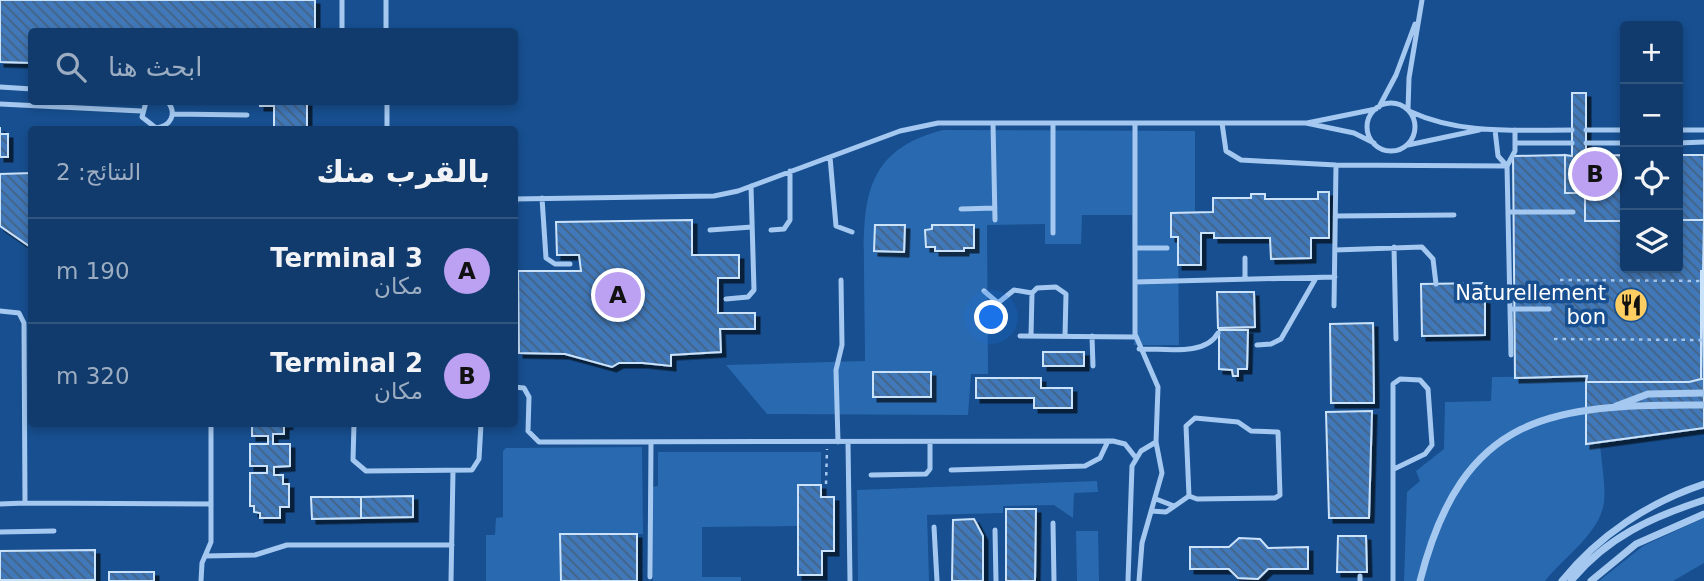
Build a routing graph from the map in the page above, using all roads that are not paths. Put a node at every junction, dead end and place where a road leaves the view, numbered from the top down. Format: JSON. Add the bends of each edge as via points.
{"nodes":[{"id":1,"x":342,"y":0,"type":"edge"},
{"id":2,"x":386,"y":0,"type":"edge"},
{"id":3,"x":1422,"y":0,"type":"edge"},
{"id":4,"x":1416,"y":22,"type":"junction"},
{"id":5,"x":342,"y":28,"type":"edge"},
{"id":6,"x":386,"y":28,"type":"edge"},
{"id":7,"x":0,"y":87,"type":"edge"},
{"id":8,"x":28,"y":89,"type":"edge"},
{"id":9,"x":28,"y":103,"type":"edge"},
{"id":10,"x":0,"y":104,"type":"edge"},
{"id":11,"x":66,"y":105,"type":"edge"},
{"id":12,"x":144,"y":105,"type":"edge"},
{"id":13,"x":169,"y":105,"type":"edge"},
{"id":14,"x":387,"y":105,"type":"edge"},
{"id":15,"x":1377,"y":108,"type":"junction"},
{"id":16,"x":141,"y":111,"type":"junction"},
{"id":17,"x":1409,"y":111,"type":"junction"},
{"id":18,"x":173,"y":114,"type":"junction"},
{"id":19,"x":247,"y":115,"type":"dead end"},
{"id":20,"x":993,"y":122,"type":"junction"},
{"id":21,"x":1053,"y":123,"type":"junction"},
{"id":22,"x":1135,"y":123,"type":"junction"},
{"id":23,"x":1222,"y":123,"type":"junction"},
{"id":24,"x":1306,"y":123,"type":"junction"},
{"id":25,"x":152,"y":126,"type":"edge"},
{"id":26,"x":162,"y":126,"type":"edge"},
{"id":27,"x":387,"y":126,"type":"edge"},
{"id":28,"x":1479,"y":130,"type":"junction"},
{"id":29,"x":1495,"y":130,"type":"junction"},
{"id":30,"x":1515,"y":130,"type":"junction"},
{"id":31,"x":1572,"y":130,"type":"dead end"},
{"id":32,"x":1586,"y":130,"type":"dead end"},
{"id":33,"x":1620,"y":130,"type":"edge"},
{"id":34,"x":1683,"y":130,"type":"edge"},
{"id":35,"x":1704,"y":130,"type":"edge"},
{"id":36,"x":1704,"y":142,"type":"edge"},
{"id":37,"x":1374,"y":143,"type":"junction"},
{"id":38,"x":1516,"y":143,"type":"junction"},
{"id":39,"x":1572,"y":143,"type":"dead end"},
{"id":40,"x":1586,"y":143,"type":"dead end"},
{"id":41,"x":1620,"y":143,"type":"edge"},
{"id":42,"x":1683,"y":143,"type":"edge"},
{"id":43,"x":1404,"y":147,"type":"junction"},
{"id":44,"x":830,"y":157,"type":"junction"},
{"id":45,"x":1336,"y":165,"type":"junction"},
{"id":46,"x":1507,"y":166,"type":"junction"},
{"id":47,"x":790,"y":171,"type":"junction"},
{"id":48,"x":751,"y":186,"type":"junction"},
{"id":49,"x":518,"y":198,"type":"edge"},
{"id":50,"x":542,"y":198,"type":"junction"},
{"id":51,"x":995,"y":208,"type":"junction"},
{"id":52,"x":961,"y":209,"type":"dead end"},
{"id":53,"x":1508,"y":212,"type":"junction"},
{"id":54,"x":1573,"y":212,"type":"dead end"},
{"id":55,"x":1335,"y":215,"type":"junction"},
{"id":56,"x":1454,"y":215,"type":"dead end"},
{"id":57,"x":995,"y":220,"type":"dead end"},
{"id":58,"x":752,"y":227,"type":"junction"},
{"id":59,"x":710,"y":230,"type":"dead end"},
{"id":60,"x":771,"y":230,"type":"dead end"},
{"id":61,"x":852,"y":232,"type":"dead end"},
{"id":62,"x":1053,"y":233,"type":"dead end"},
{"id":63,"x":1394,"y":247,"type":"junction"},
{"id":64,"x":1135,"y":248,"type":"junction"},
{"id":65,"x":1167,"y":248,"type":"dead end"},
{"id":66,"x":1335,"y":250,"type":"junction"},
{"id":67,"x":1245,"y":258,"type":"dead end"},
{"id":68,"x":570,"y":264,"type":"dead end"},
{"id":69,"x":1335,"y":277,"type":"junction"},
{"id":70,"x":1316,"y":278,"type":"junction"},
{"id":71,"x":1245,"y":279,"type":"junction"},
{"id":72,"x":841,"y":280,"type":"dead end"},
{"id":73,"x":1135,"y":282,"type":"junction"},
{"id":74,"x":1436,"y":284,"type":"dead end"},
{"id":75,"x":984,"y":291,"type":"dead end"},
{"id":76,"x":1032,"y":293,"type":"junction"},
{"id":77,"x":726,"y":299,"type":"dead end"},
{"id":78,"x":1335,"y":306,"type":"dead end"},
{"id":79,"x":1510,"y":309,"type":"junction"},
{"id":80,"x":1549,"y":309,"type":"dead end"},
{"id":81,"x":0,"y":311,"type":"edge"},
{"id":82,"x":1218,"y":333,"type":"dead end"},
{"id":83,"x":1020,"y":336,"type":"dead end"},
{"id":84,"x":1031,"y":336,"type":"junction"},
{"id":85,"x":1065,"y":336,"type":"junction"},
{"id":86,"x":1092,"y":336,"type":"junction"},
{"id":87,"x":1135,"y":337,"type":"junction"},
{"id":88,"x":1396,"y":339,"type":"dead end"},
{"id":89,"x":1258,"y":345,"type":"dead end"},
{"id":90,"x":1139,"y":349,"type":"junction"},
{"id":91,"x":1511,"y":355,"type":"dead end"},
{"id":92,"x":1093,"y":366,"type":"dead end"},
{"id":93,"x":518,"y":387,"type":"edge"},
{"id":94,"x":1704,"y":393,"type":"edge"},
{"id":95,"x":1704,"y":405,"type":"edge"},
{"id":96,"x":1614,"y":408,"type":"junction"},
{"id":97,"x":211,"y":427,"type":"edge"},
{"id":98,"x":354,"y":427,"type":"edge"},
{"id":99,"x":481,"y":427,"type":"edge"},
{"id":100,"x":1108,"y":441,"type":"junction"},
{"id":101,"x":838,"y":442,"type":"junction"},
{"id":102,"x":848,"y":442,"type":"junction"},
{"id":103,"x":930,"y":442,"type":"junction"},
{"id":104,"x":1156,"y":442,"type":"junction"},
{"id":105,"x":651,"y":443,"type":"junction"},
{"id":106,"x":1136,"y":458,"type":"junction"},
{"id":107,"x":1394,"y":469,"type":"junction"},
{"id":108,"x":951,"y":470,"type":"dead end"},
{"id":109,"x":453,"y":471,"type":"junction"},
{"id":110,"x":871,"y":475,"type":"dead end"},
{"id":111,"x":1704,"y":484,"type":"edge"},
{"id":112,"x":1189,"y":496,"type":"junction"},
{"id":113,"x":1156,"y":499,"type":"junction"},
{"id":114,"x":1664,"y":500,"type":"junction"},
{"id":115,"x":1704,"y":500,"type":"edge"},
{"id":116,"x":0,"y":503,"type":"edge"},
{"id":117,"x":25,"y":503,"type":"junction"},
{"id":118,"x":211,"y":504,"type":"junction"},
{"id":119,"x":1174,"y":506,"type":"junction"},
{"id":120,"x":1151,"y":512,"type":"junction"},
{"id":121,"x":1670,"y":512,"type":"junction"},
{"id":122,"x":1704,"y":514,"type":"edge"},
{"id":123,"x":1053,"y":523,"type":"dead end"},
{"id":124,"x":934,"y":527,"type":"dead end"},
{"id":125,"x":995,"y":530,"type":"dead end"},
{"id":126,"x":54,"y":531,"type":"dead end"},
{"id":127,"x":0,"y":532,"type":"edge"},
{"id":128,"x":452,"y":545,"type":"junction"},
{"id":129,"x":205,"y":556,"type":"junction"},
{"id":130,"x":650,"y":577,"type":"dead end"},
{"id":131,"x":201,"y":581,"type":"edge"},
{"id":132,"x":451,"y":581,"type":"edge"},
{"id":133,"x":850,"y":581,"type":"edge"},
{"id":134,"x":937,"y":581,"type":"edge"},
{"id":135,"x":996,"y":581,"type":"edge"},
{"id":136,"x":1054,"y":581,"type":"edge"},
{"id":137,"x":1128,"y":581,"type":"edge"},
{"id":138,"x":1139,"y":581,"type":"edge"},
{"id":139,"x":1393,"y":581,"type":"edge"},
{"id":140,"x":1420,"y":581,"type":"edge"},
{"id":141,"x":1562,"y":581,"type":"edge"},
{"id":142,"x":1571,"y":581,"type":"edge"},
{"id":143,"x":1591,"y":581,"type":"edge"}],
"edges":[{"from":1,"to":5,"type":"lane"},
{"from":2,"to":6,"type":"lane"},
{"from":3,"to":4,"type":"lane"},
{"from":4,"to":15,"type":"lane","via":[[1396,75]]},
{"from":4,"to":17,"type":"lane"},
{"from":7,"to":8,"type":"lane"},
{"from":9,"to":10,"type":"lane"},
{"from":11,"to":16,"type":"lane"},
{"from":12,"to":16,"type":"lane"},
{"from":13,"to":18,"type":"lane"},
{"from":14,"to":27,"type":"lane"},
{"from":15,"to":17,"type":"lane","via":[[1397,104]]},
{"from":15,"to":24,"type":"lane"},
{"from":15,"to":37,"type":"lane","via":[[1368,125]]},
{"from":16,"to":25,"type":"lane","via":[[145,123]]},
{"from":17,"to":28,"type":"lane"},
{"from":17,"to":43,"type":"lane","via":[[1414,133]]},
{"from":18,"to":19,"type":"lane"},
{"from":18,"to":26,"type":"lane"},
{"from":20,"to":21,"type":"lane"},
{"from":20,"to":44,"type":"lane","via":[[925,125]]},
{"from":20,"to":51,"type":"lane"},
{"from":21,"to":22,"type":"lane"},
{"from":21,"to":62,"type":"lane"},
{"from":22,"to":23,"type":"lane"},
{"from":22,"to":64,"type":"lane"},
{"from":23,"to":24,"type":"lane"},
{"from":23,"to":45,"type":"lane","via":[[1226,150],[1235,159]]},
{"from":24,"to":37,"type":"lane","via":[[1354,133]]},
{"from":28,"to":29,"type":"lane"},
{"from":28,"to":43,"type":"lane"},
{"from":29,"to":30,"type":"lane"},
{"from":29,"to":46,"type":"lane","via":[[1498,156]]},
{"from":30,"to":31,"type":"lane"},
{"from":30,"to":38,"type":"lane"},
{"from":32,"to":33,"type":"lane"},
{"from":34,"to":35,"type":"lane"},
{"from":36,"to":42,"type":"lane"},
{"from":37,"to":43,"type":"lane","via":[[1392,150]]},
{"from":38,"to":39,"type":"lane"},
{"from":38,"to":46,"type":"lane"},
{"from":40,"to":41,"type":"lane"},
{"from":44,"to":47,"type":"lane"},
{"from":44,"to":61,"type":"lane","via":[[836,226]]},
{"from":45,"to":46,"type":"lane"},
{"from":45,"to":55,"type":"lane"},
{"from":46,"to":53,"type":"lane"},
{"from":47,"to":48,"type":"lane"},
{"from":47,"to":60,"type":"lane","via":[[790,220],[784,229]]},
{"from":48,"to":50,"type":"lane","via":[[701,198]]},
{"from":48,"to":58,"type":"lane"},
{"from":49,"to":50,"type":"lane"},
{"from":50,"to":68,"type":"lane","via":[[546,258],[555,264]]},
{"from":51,"to":52,"type":"lane"},
{"from":51,"to":57,"type":"lane"},
{"from":53,"to":54,"type":"lane"},
{"from":53,"to":79,"type":"lane"},
{"from":55,"to":56,"type":"lane"},
{"from":55,"to":66,"type":"lane"},
{"from":58,"to":59,"type":"lane"},
{"from":58,"to":77,"type":"lane","via":[[754,290],[748,297]]},
{"from":63,"to":66,"type":"lane"},
{"from":63,"to":74,"type":"lane","via":[[1427,250]]},
{"from":63,"to":88,"type":"lane"},
{"from":64,"to":65,"type":"lane"},
{"from":64,"to":73,"type":"lane"},
{"from":66,"to":69,"type":"lane"},
{"from":67,"to":71,"type":"lane"},
{"from":69,"to":70,"type":"lane"},
{"from":69,"to":78,"type":"lane"},
{"from":70,"to":71,"type":"lane"},
{"from":70,"to":89,"type":"lane","via":[[1281,339]]},
{"from":71,"to":73,"type":"lane"},
{"from":72,"to":101,"type":"lane"},
{"from":73,"to":87,"type":"lane"},
{"from":75,"to":76,"type":"lane","via":[[999,303],[1014,290]]},
{"from":76,"to":84,"type":"lane"},
{"from":76,"to":85,"type":"lane","via":[[1041,287],[1065,291]]},
{"from":79,"to":80,"type":"lane"},
{"from":79,"to":91,"type":"lane"},
{"from":81,"to":117,"type":"lane","via":[[19,313],[24,323]]},
{"from":82,"to":90,"type":"lane","via":[[1202,348]]},
{"from":83,"to":84,"type":"lane"},
{"from":84,"to":85,"type":"lane"},
{"from":85,"to":86,"type":"lane"},
{"from":86,"to":87,"type":"lane"},
{"from":86,"to":92,"type":"lane"},
{"from":87,"to":90,"type":"lane"},
{"from":90,"to":104,"type":"lane","via":[[1158,387]]},
{"from":93,"to":105,"type":"lane","via":[[529,394],[528,431],[539,442]]},
{"from":94,"to":96,"type":"street","via":[[1647,394]]},
{"from":95,"to":96,"type":"street"},
{"from":96,"to":140,"type":"street","via":[[1557,414],[1525,425],[1496,443],[1465,477],[1435,534]]},
{"from":97,"to":118,"type":"lane"},
{"from":98,"to":109,"type":"lane","via":[[353,460],[360,469]]},
{"from":99,"to":109,"type":"lane","via":[[476,468]]},
{"from":100,"to":103,"type":"lane"},
{"from":100,"to":106,"type":"lane","via":[[1125,444]]},
{"from":100,"to":108,"type":"lane","via":[[1100,458],[1085,467]]},
{"from":101,"to":102,"type":"lane"},
{"from":101,"to":105,"type":"lane"},
{"from":102,"to":103,"type":"lane"},
{"from":102,"to":133,"type":"lane"},
{"from":103,"to":110,"type":"lane","via":[[926,474]]},
{"from":104,"to":106,"type":"lane"},
{"from":104,"to":113,"type":"lane","via":[[1162,473]]},
{"from":105,"to":130,"type":"lane"},
{"from":106,"to":137,"type":"lane","via":[[1131,475]]},
{"from":107,"to":107,"type":"lane","via":[[1432,445],[1428,389],[1420,380],[1400,379],[1393,384]]},
{"from":107,"to":139,"type":"lane"},
{"from":109,"to":128,"type":"lane"},
{"from":111,"to":114,"type":"street"},
{"from":112,"to":112,"type":"lane","via":[[1189,421],[1238,422],[1251,431],[1279,433],[1278,497]]},
{"from":112,"to":119,"type":"lane"},
{"from":113,"to":119,"type":"lane"},
{"from":113,"to":120,"type":"lane"},
{"from":114,"to":121,"type":"street"},
{"from":114,"to":141,"type":"street","via":[[1607,536]]},
{"from":115,"to":121,"type":"street"},
{"from":116,"to":117,"type":"lane"},
{"from":117,"to":118,"type":"lane"},
{"from":118,"to":129,"type":"lane","via":[[211,542]]},
{"from":119,"to":120,"type":"lane","via":[[1166,512]]},
{"from":120,"to":138,"type":"lane","via":[[1142,543]]},
{"from":121,"to":142,"type":"street","via":[[1626,532],[1588,561]]},
{"from":122,"to":143,"type":"street","via":[[1643,540]]},
{"from":123,"to":136,"type":"lane"},
{"from":124,"to":134,"type":"lane"},
{"from":125,"to":135,"type":"lane"},
{"from":126,"to":127,"type":"lane"},
{"from":128,"to":129,"type":"lane","via":[[287,545],[255,555]]},
{"from":128,"to":132,"type":"lane"},
{"from":129,"to":131,"type":"lane"}]}
